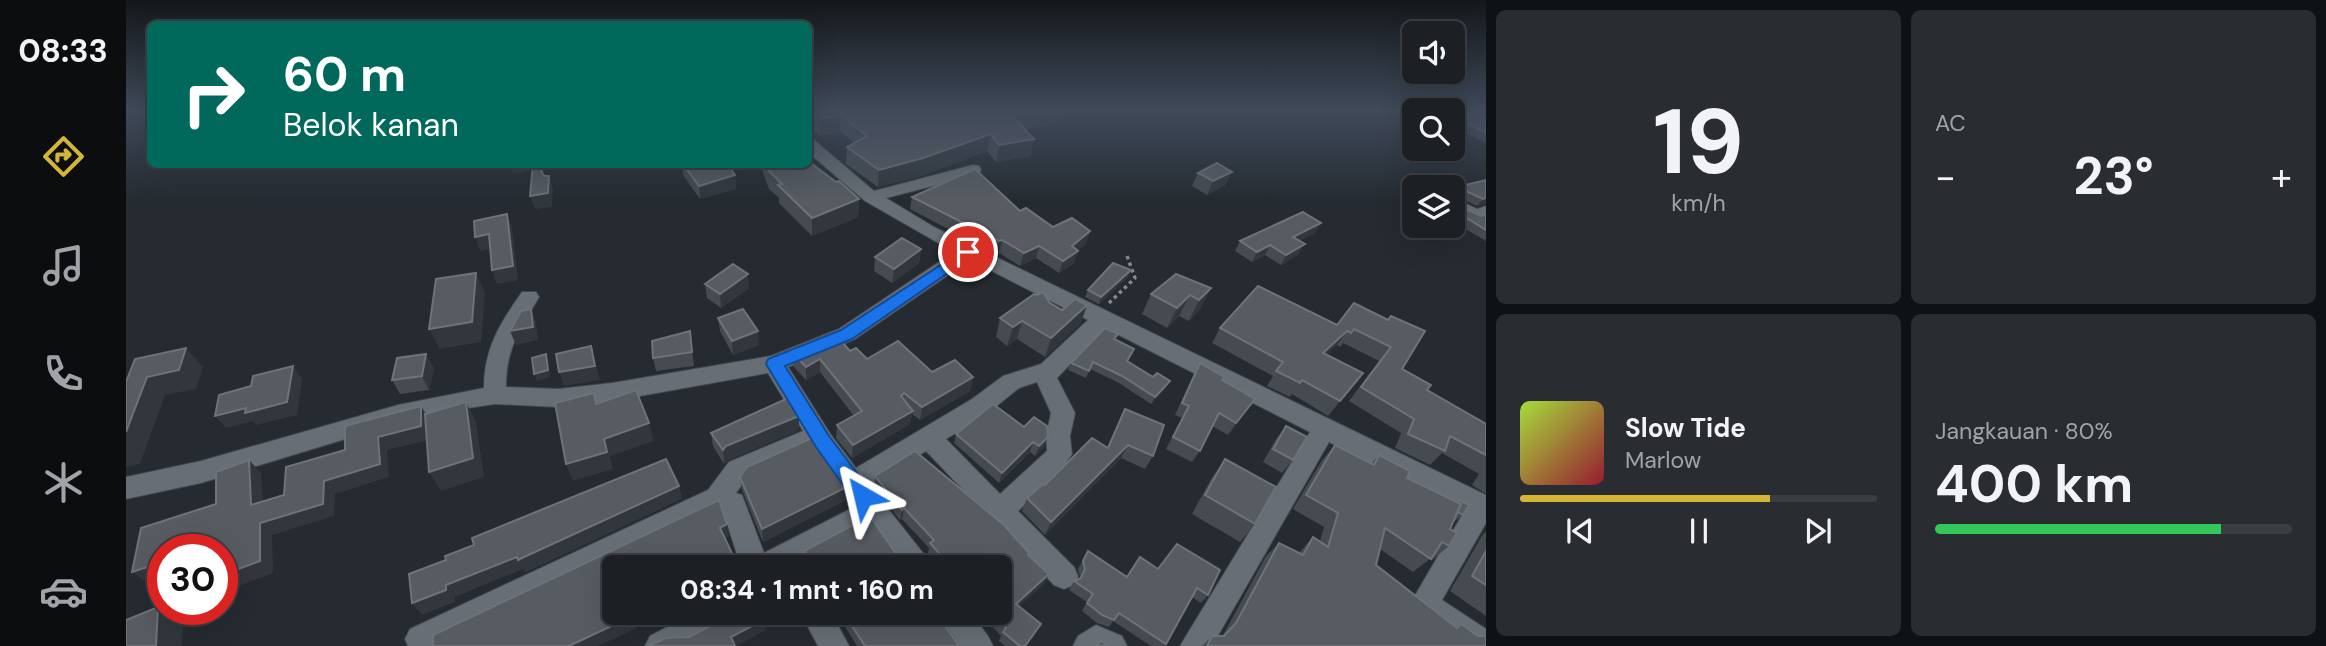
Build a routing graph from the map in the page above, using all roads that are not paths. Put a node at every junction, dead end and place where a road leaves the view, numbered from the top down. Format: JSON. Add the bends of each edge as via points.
{"nodes":[{"id":1,"x":812,"y":146,"type":"edge"},
{"id":2,"x":973,"y":170,"type":"edge"},
{"id":3,"x":871,"y":197,"type":"junction"},
{"id":4,"x":1465,"y":208,"type":"edge"},
{"id":5,"x":1482,"y":217,"type":"edge"},
{"id":6,"x":968,"y":252,"type":"junction"},
{"id":7,"x":529,"y":297,"type":"dead end"},
{"id":8,"x":1102,"y":317,"type":"junction"},
{"id":9,"x":774,"y":364,"type":"junction"},
{"id":10,"x":1049,"y":370,"type":"junction"},
{"id":11,"x":495,"y":395,"type":"junction"},
{"id":12,"x":1323,"y":429,"type":"junction"},
{"id":13,"x":818,"y":435,"type":"junction"},
{"id":14,"x":929,"y":438,"type":"junction"},
{"id":15,"x":853,"y":483,"type":"junction"},
{"id":16,"x":126,"y":488,"type":"edge"},
{"id":17,"x":717,"y":498,"type":"junction"},
{"id":18,"x":1484,"y":507,"type":"edge"},
{"id":19,"x":873,"y":510,"type":"junction"},
{"id":20,"x":1000,"y":510,"type":"junction"},
{"id":21,"x":766,"y":555,"type":"edge"},
{"id":22,"x":790,"y":555,"type":"edge"},
{"id":23,"x":908,"y":555,"type":"edge"},
{"id":24,"x":1065,"y":576,"type":"dead end"},
{"id":25,"x":701,"y":625,"type":"edge"},
{"id":26,"x":822,"y":625,"type":"edge"},
{"id":27,"x":962,"y":625,"type":"edge"},
{"id":28,"x":421,"y":639,"type":"dead end"},
{"id":29,"x":660,"y":646,"type":"edge"},
{"id":30,"x":834,"y":646,"type":"edge"},
{"id":31,"x":978,"y":646,"type":"edge"},
{"id":32,"x":1088,"y":646,"type":"edge"},
{"id":33,"x":1112,"y":646,"type":"edge"},
{"id":34,"x":1195,"y":646,"type":"edge"},
{"id":35,"x":1485,"y":646,"type":"edge"}],
"edges":[{"from":1,"to":3,"type":"street"},
{"from":2,"to":3,"type":"street"},
{"from":3,"to":6,"type":"street"},
{"from":4,"to":5,"type":"street"},
{"from":6,"to":8,"type":"street"},
{"from":6,"to":9,"type":"street","via":[[847,334]]},
{"from":7,"to":11,"type":"street","via":[[498,346]]},
{"from":8,"to":10,"type":"street"},
{"from":8,"to":12,"type":"street"},
{"from":9,"to":11,"type":"street","via":[[558,398]]},
{"from":9,"to":13,"type":"street"},
{"from":10,"to":14,"type":"street","via":[[1011,382]]},
{"from":10,"to":20,"type":"street","via":[[1046,378],[1063,413],[1060,454]]},
{"from":11,"to":16,"type":"street","via":[[398,414],[201,472]]},
{"from":12,"to":18,"type":"street"},
{"from":12,"to":34,"type":"street"},
{"from":13,"to":15,"type":"street"},
{"from":13,"to":17,"type":"street","via":[[738,470]]},
{"from":14,"to":15,"type":"street"},
{"from":14,"to":20,"type":"street"},
{"from":15,"to":19,"type":"street"},
{"from":17,"to":21,"type":"street","via":[[733,503]]},
{"from":17,"to":28,"type":"street"},
{"from":18,"to":35,"type":"street","via":[[1414,596]]},
{"from":19,"to":22,"type":"street"},
{"from":19,"to":23,"type":"street"},
{"from":20,"to":24,"type":"street"},
{"from":25,"to":29,"type":"street"},
{"from":26,"to":30,"type":"street"},
{"from":27,"to":31,"type":"street"},
{"from":32,"to":33,"type":"street","via":[[1096,640]]}]}
